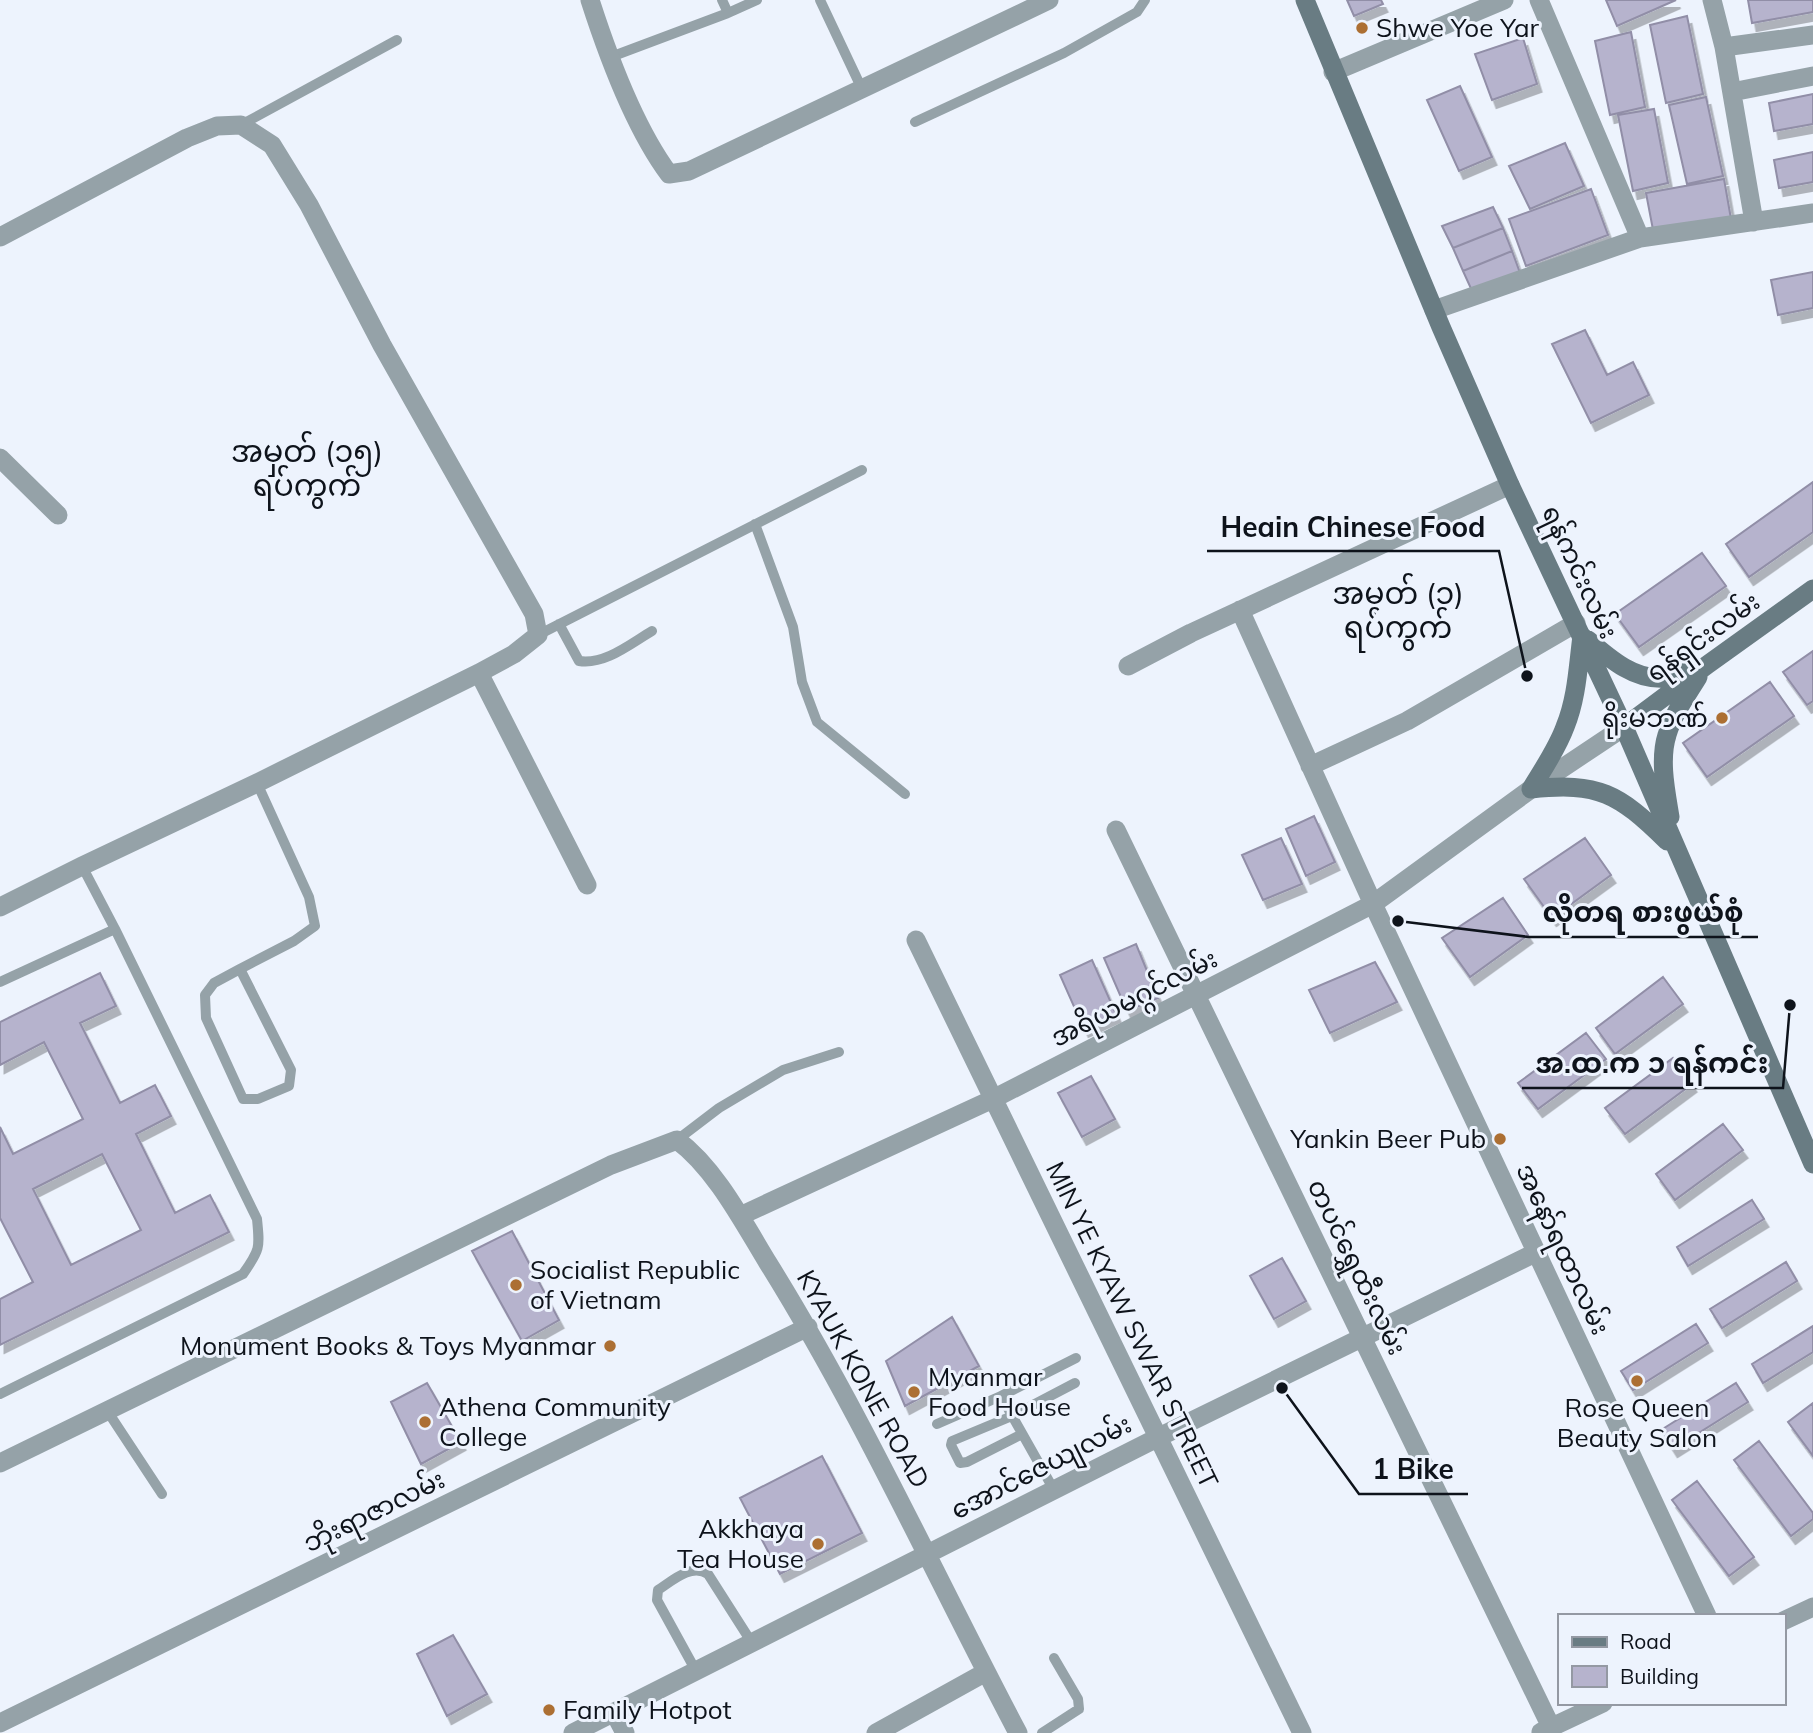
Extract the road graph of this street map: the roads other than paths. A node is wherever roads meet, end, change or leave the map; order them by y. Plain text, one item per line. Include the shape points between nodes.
1 (590, 0) edge
2 (722, 0) edge
3 (757, 0) edge
4 (820, 0) edge
5 (1049, 0) edge
6 (1145, 0) edge
7 (1305, 0) edge
8 (1504, 0) edge
9 (1539, 0) edge
10 (1712, 0) edge
11 (729, 13) junction
12 (1813, 36) edge
13 (397, 40) dead end
14 (1724, 47) junction
15 (608, 58) junction
16 (1333, 72) junction
17 (1813, 76) edge
18 (862, 89) junction
19 (1732, 92) junction
20 (915, 122) dead end
21 (241, 125) junction
22 (1813, 212) edge
23 (1754, 222) junction
24 (0, 237) edge
25 (1640, 238) junction
26 (1434, 310) junction
27 (0, 458) edge
28 (862, 470) dead end
29 (1510, 485) junction
30 (58, 515) dead end
31 (755, 524) junction
32 (1813, 589) edge
33 (1240, 610) junction
34 (559, 624) junction
35 (1579, 629) junction
36 (652, 631) dead end
37 (538, 635) junction
38 (1707, 664) junction
39 (1128, 666) dead end
40 (480, 673) junction
41 (1624, 727) junction
42 (1310, 766) junction
43 (257, 783) junction
44 (1531, 789) junction
45 (905, 794) dead end
46 (1116, 830) dead end
47 (1675, 849) junction
48 (82, 866) junction
49 (587, 885) dead end
50 (1373, 904) junction
51 (0, 907) edge
52 (115, 929) junction
53 (916, 940) dead end
54 (240, 969) junction
55 (0, 982) edge
56 (1195, 997) junction
57 (839, 1052) dead end
58 (993, 1099) junction
59 (677, 1140) junction
60 (1813, 1164) edge
61 (740, 1216) junction
62 (1535, 1253) junction
63 (808, 1327) junction
64 (1362, 1338) junction
65 (1076, 1359) dead end
66 (1075, 1383) dead end
67 (0, 1394) edge
68 (1001, 1396) junction
69 (107, 1412) junction
70 (1012, 1416) junction
71 (937, 1424) dead end
72 (1022, 1434) junction
73 (1157, 1438) junction
74 (0, 1463) edge
75 (1054, 1490) junction
76 (162, 1494) dead end
77 (927, 1553) junction
78 (1813, 1607) edge
79 (1706, 1614) edge
80 (1785, 1620) edge
81 (752, 1643) junction
82 (1054, 1658) dead end
83 (696, 1671) junction
84 (986, 1672) junction
85 (1599, 1705) edge
86 (614, 1712) junction
87 (0, 1723) edge
88 (1545, 1730) edge
89 (883, 1731) edge
90 (573, 1733) edge
91 (625, 1733) edge
92 (1018, 1733) edge
93 (1042, 1733) edge
94 (1302, 1733) edge

1 - 15 street
2 - 11 lane
3 - 11 lane
4 - 18 lane
5 - 18 street
6 - 20 lane via 1137,12 1063,53
7 - 16 main road, ရန်ကင်းလမ်း
8 - 16 street
9 - 25 street
10 - 14 street
11 - 15 lane
12 - 14 street
13 - 21 lane
14 - 19 street
15 - 18 street via 656,157 669,174 689,171
16 - 26 main road, ရန်ကင်းလမ်း
17 - 19 street
19 - 23 street
21 - 24 street via 217,126 187,138
21 - 37 street via 272,145 309,205 382,345 534,614
22 - 23 street
23 - 25 street
25 - 26 street
26 - 29 main road, ရန်ကင်းလမ်း
27 - 30 street
28 - 31 lane
29 - 33 street
29 - 35 main road, ရန်ကင်းလမ်း
31 - 34 lane
31 - 45 lane via 793,627 802,682 817,722
32 - 38 main road, ရန်ရှင်းလမ်း
33 - 39 street
33 - 42 street, အနော်ရထာလမ်း
34 - 36 lane via 579,661 588,662
34 - 37 lane
35 - 38 main road via 1620,666 1641,676 1666,678
35 - 41 main road, ရန်ကင်းလမ်း
35 - 42 street via 1407,721
35 - 44 main road via 1575,692 1566,726
37 - 40 street
38 - 41 main road, ရန်ရှင်းလမ်း
38 - 47 main road via 1666,736 1664,770
40 - 43 street
40 - 49 street
41 - 44 street, အရိယမဂ္ဂင်လမ်း
41 - 47 main road, ရန်ကင်းလမ်း
42 - 50 street, အနော်ရထာလမ်း
43 - 48 street
43 - 54 lane via 309,897 315,926
44 - 47 main road via 1578,786 1601,790 1647,821
44 - 50 street, အရိယမဂ္ဂင်လမ်း
46 - 56 street, တပင်ရွှေထီးလမ်း
47 - 60 main road, ရန်ကင်းလမ်း
48 - 51 street
48 - 52 lane
50 - 56 street, အရိယမဂ္ဂင်လမ်း
50 - 62 street, အနော်ရထာလမ်း
52 - 55 lane
52 - 67 lane via 257,1219 260,1244 243,1275
53 - 58 street, MIN YE KYAW SWAR STREET
54 - 54 lane via 214,983 205,995 206,1018 243,1099 258,1099 289,1086 290,1070
56 - 58 street, အရိယမဂ္ဂင်လမ်း
56 - 64 street, တပင်ရွှေထီးလမ်း
57 - 59 lane via 783,1070 719,1108
58 - 61 street, အရိယမဂ္ဂင်လမ်း
58 - 73 street, MIN YE KYAW SWAR STREET
59 - 61 street, KYAUK KONE ROAD via 695,1153
59 - 69 street via 611,1165
61 - 63 street, KYAUK KONE ROAD
62 - 64 street, အောင်ဇေယျလမ်း
62 - 79 street, အနော်ရထာလမ်း
63 - 77 street, KYAUK KONE ROAD
63 - 87 street, ဘိုးရာဇာလမ်း
64 - 73 street, အောင်ဇေယျလမ်း
64 - 88 street, တပင်ရွှေထီးလမ်း
65 - 68 lane
66 - 70 lane
68 - 70 lane
68 - 71 lane
69 - 74 street
69 - 76 lane
70 - 72 lane
70 - 72 lane via 952,1441 957,1458 960,1463 967,1462
72 - 75 lane
73 - 75 street, အောင်ဇေယျလမ်း
73 - 94 street, MIN YE KYAW SWAR STREET
75 - 77 street, အောင်ဇေယျလမ်း
77 - 81 street, အောင်ဇေယျလမ်း
77 - 84 street, KYAUK KONE ROAD
78 - 80 street
81 - 83 street, အောင်ဇေယျလမ်း
81 - 83 lane via 708,1574 686,1572 658,1590 657,1600
82 - 93 lane via 1078,1699 1079,1709
83 - 86 street, အောင်ဇေယျလမ်း
84 - 89 street
84 - 92 street, KYAUK KONE ROAD
85 - 88 street
86 - 90 street, အောင်ဇေယျလမ်း
86 - 91 street

